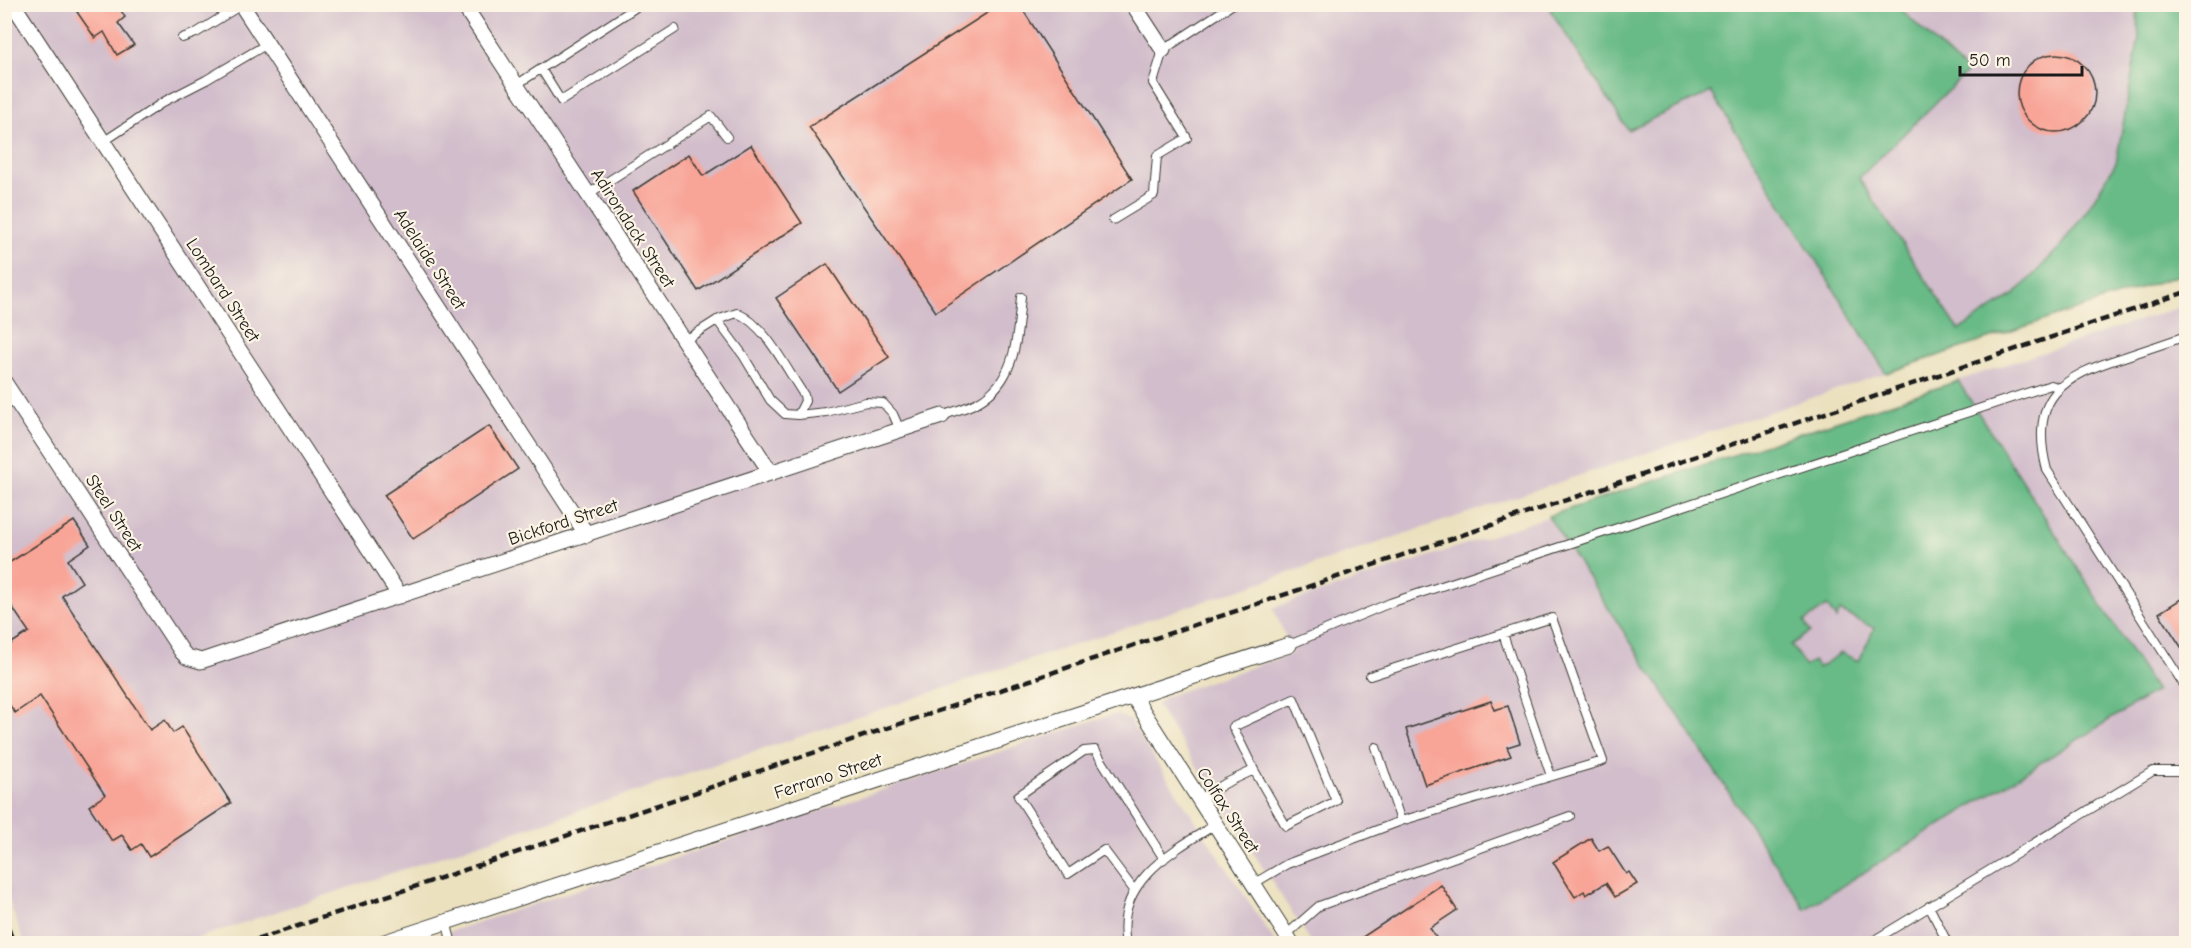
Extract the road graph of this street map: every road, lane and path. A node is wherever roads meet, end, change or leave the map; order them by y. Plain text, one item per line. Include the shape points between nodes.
1 (14, 4) edge
2 (463, 4) edge
3 (641, 4) edge
4 (1133, 4) edge
5 (1233, 4) edge
6 (241, 5) edge
7 (675, 29) dead end
8 (182, 38) dead end
9 (267, 44) junction
10 (1163, 50) junction
11 (541, 69) junction
12 (516, 85) junction
13 (727, 137) dead end
14 (103, 142) junction
15 (588, 194) junction
16 (1113, 220) dead end
17 (1021, 297) dead end
18 (717, 320) junction
19 (2187, 336) edge
20 (684, 341) junction
21 (4, 382) edge
22 (2060, 388) junction
23 (798, 416) junction
24 (942, 416) joint
25 (900, 430) junction
26 (771, 473) junction
27 (587, 535) junction
28 (400, 596) junction
29 (1503, 634) junction
30 (1289, 645) joint
31 (195, 661) joint
32 (1370, 676) dead end
33 (2187, 688) edge
34 (1133, 696) junction
35 (1376, 747) dead end
36 (1254, 770) junction
37 (2187, 773) edge
38 (1551, 776) junction
39 (1198, 800) junction
40 (1570, 816) dead end
41 (1401, 821) junction
42 (1215, 825) junction
43 (1164, 859) junction
44 (1253, 884) junction
45 (1134, 890) junction
46 (1929, 906) junction
47 (446, 921) junction
48 (1289, 939) edge
49 (379, 944) edge
50 (452, 944) edge
51 (1126, 944) edge
52 (1868, 944) edge
53 (1948, 944) edge

1 - 14 street, Lombard Street
2 - 12 street, Adirondack Street
3 - 11 lane
4 - 10 street
5 - 10 lane
6 - 8 lane
6 - 9 street, Adelaide Street
7 - 11 lane via 561,100
9 - 14 lane via 165,101
9 - 27 street, Adelaide Street
10 - 16 lane via 1153,83 1187,138 1158,156 1154,195
11 - 12 lane
12 - 15 street, Adirondack Street
13 - 15 lane via 711,116
14 - 28 street, Lombard Street
15 - 20 street, Adirondack Street
17 - 24 lane via 1016,351 1001,382 979,401
18 - 20 lane
18 - 23 lane via 770,400 785,414
18 - 23 lane via 737,313 759,327 804,395
19 - 22 lane via 2095,365
20 - 26 street, Adirondack Street
21 - 31 street, Steel Street via 182,652
22 - 30 lane via 2051,385 1390,603
22 - 33 lane via 2050,400 2043,425 2047,470
23 - 25 lane via 866,402 883,403
24 - 25 street, Bickford Street
25 - 26 street, Bickford Street
26 - 27 street, Bickford Street
27 - 28 street, Bickford Street
28 - 31 street, Bickford Street via 209,660
29 - 32 lane
29 - 38 lane
29 - 38 lane via 1552,618 1603,761
30 - 34 street, Ferrano Street
34 - 39 street, Colfax Street
34 - 47 street, Ferrano Street
35 - 41 lane
36 - 36 lane via 1286,826 1336,801 1294,699 1233,727
36 - 39 lane
37 - 46 lane via 2153,771
38 - 41 lane
39 - 42 street, Colfax Street
40 - 48 lane via 1320,906
41 - 44 lane via 1287,864
42 - 43 lane
42 - 44 street, Colfax Street
43 - 45 lane
43 - 45 lane via 1095,750 1084,751 1018,796 1068,874 1104,850
44 - 48 street, Colfax Street
45 - 51 lane via 1126,905
46 - 52 lane
46 - 53 lane
47 - 49 street, Ferrano Street
47 - 50 lane

